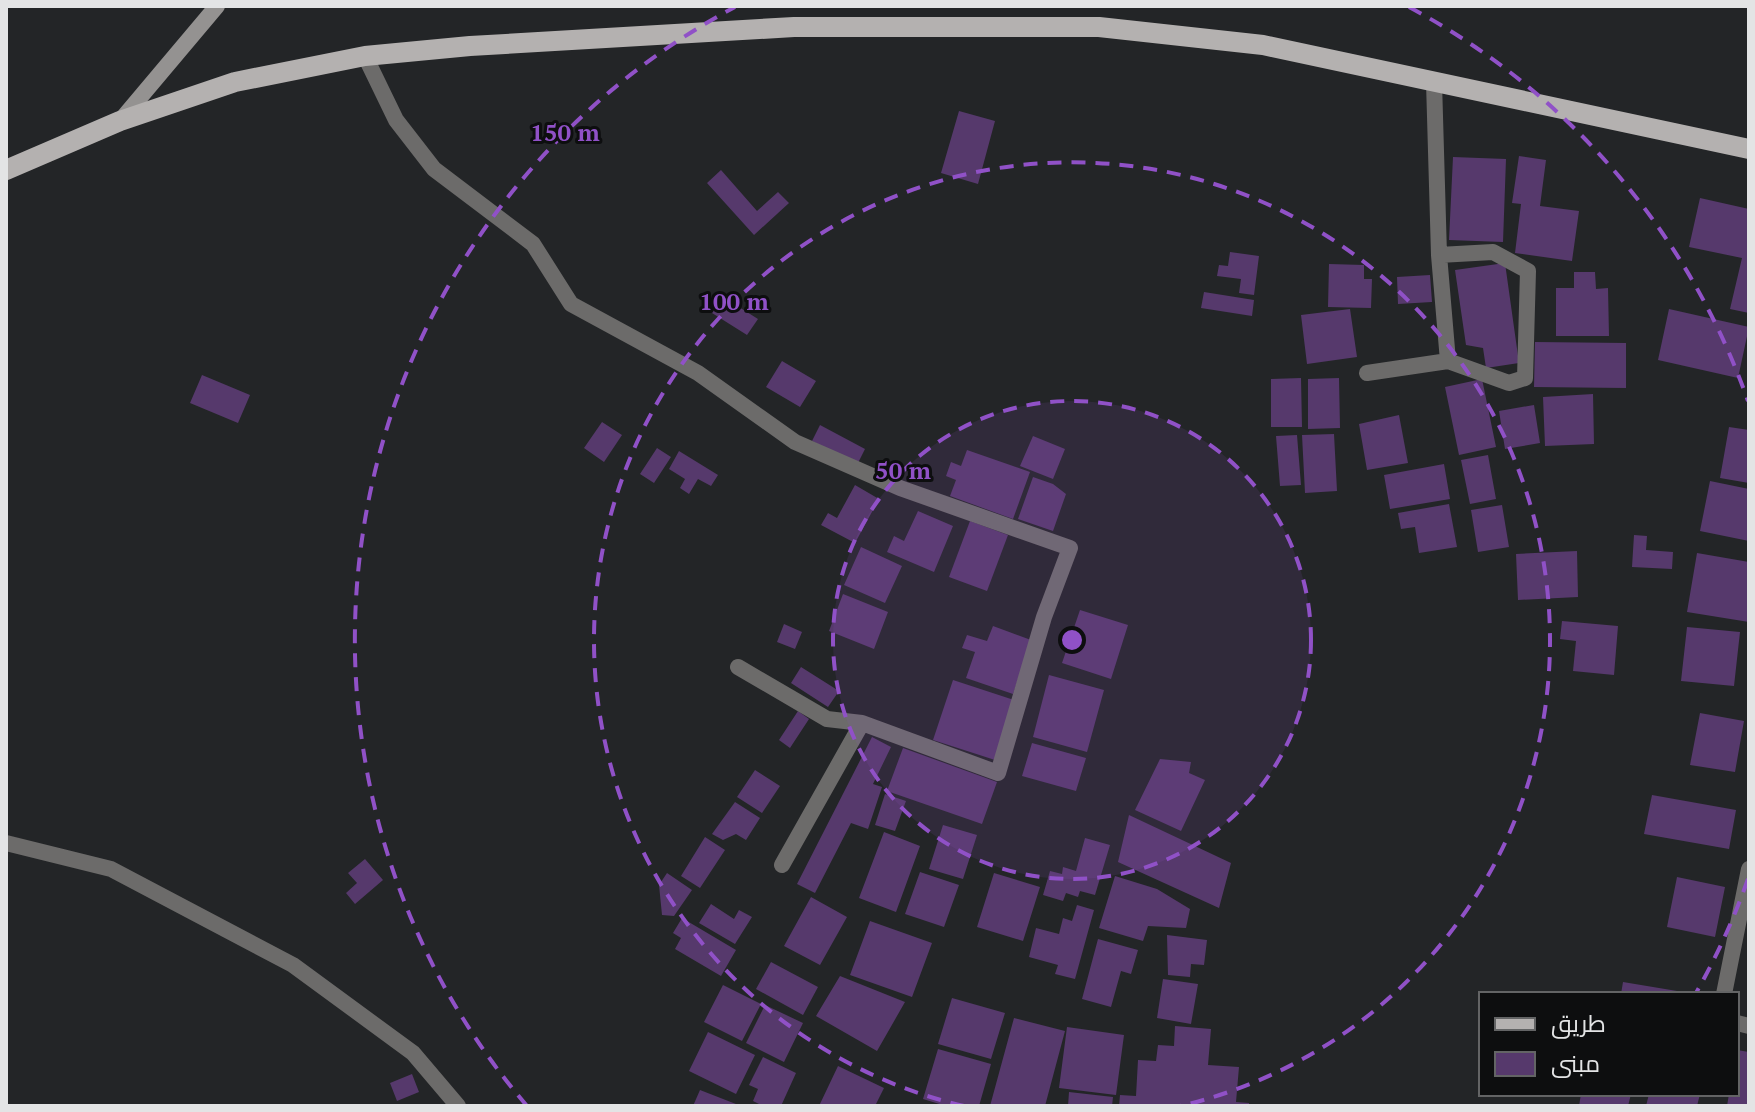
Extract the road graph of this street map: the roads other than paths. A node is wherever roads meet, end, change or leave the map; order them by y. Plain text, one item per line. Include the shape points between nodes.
1 (217, 6) edge
2 (365, 56) junction
3 (1434, 82) junction
4 (120, 121) junction
5 (1749, 149) edge
6 (6, 170) edge
7 (1439, 255) junction
8 (1448, 361) junction
9 (1367, 373) dead end
10 (738, 667) dead end
11 (862, 723) junction
12 (6, 843) edge
13 (782, 865) dead end
14 (1749, 869) edge
15 (1724, 992) edge
16 (458, 1106) edge

1 - 4 main road
2 - 3 main road via 794,27 1099,27 1263,45
2 - 4 main road via 235,82
2 - 11 street via 396,120 434,169 533,244 571,304 698,373 795,442 900,488 1070,548 998,773
3 - 5 main road
3 - 7 street
4 - 6 main road
7 - 8 street
7 - 8 street via 1493,252 1528,271 1525,378 1509,383
8 - 9 street
10 - 11 street via 827,719
11 - 13 street
12 - 16 street via 111,869 293,965 413,1053
14 - 15 street

